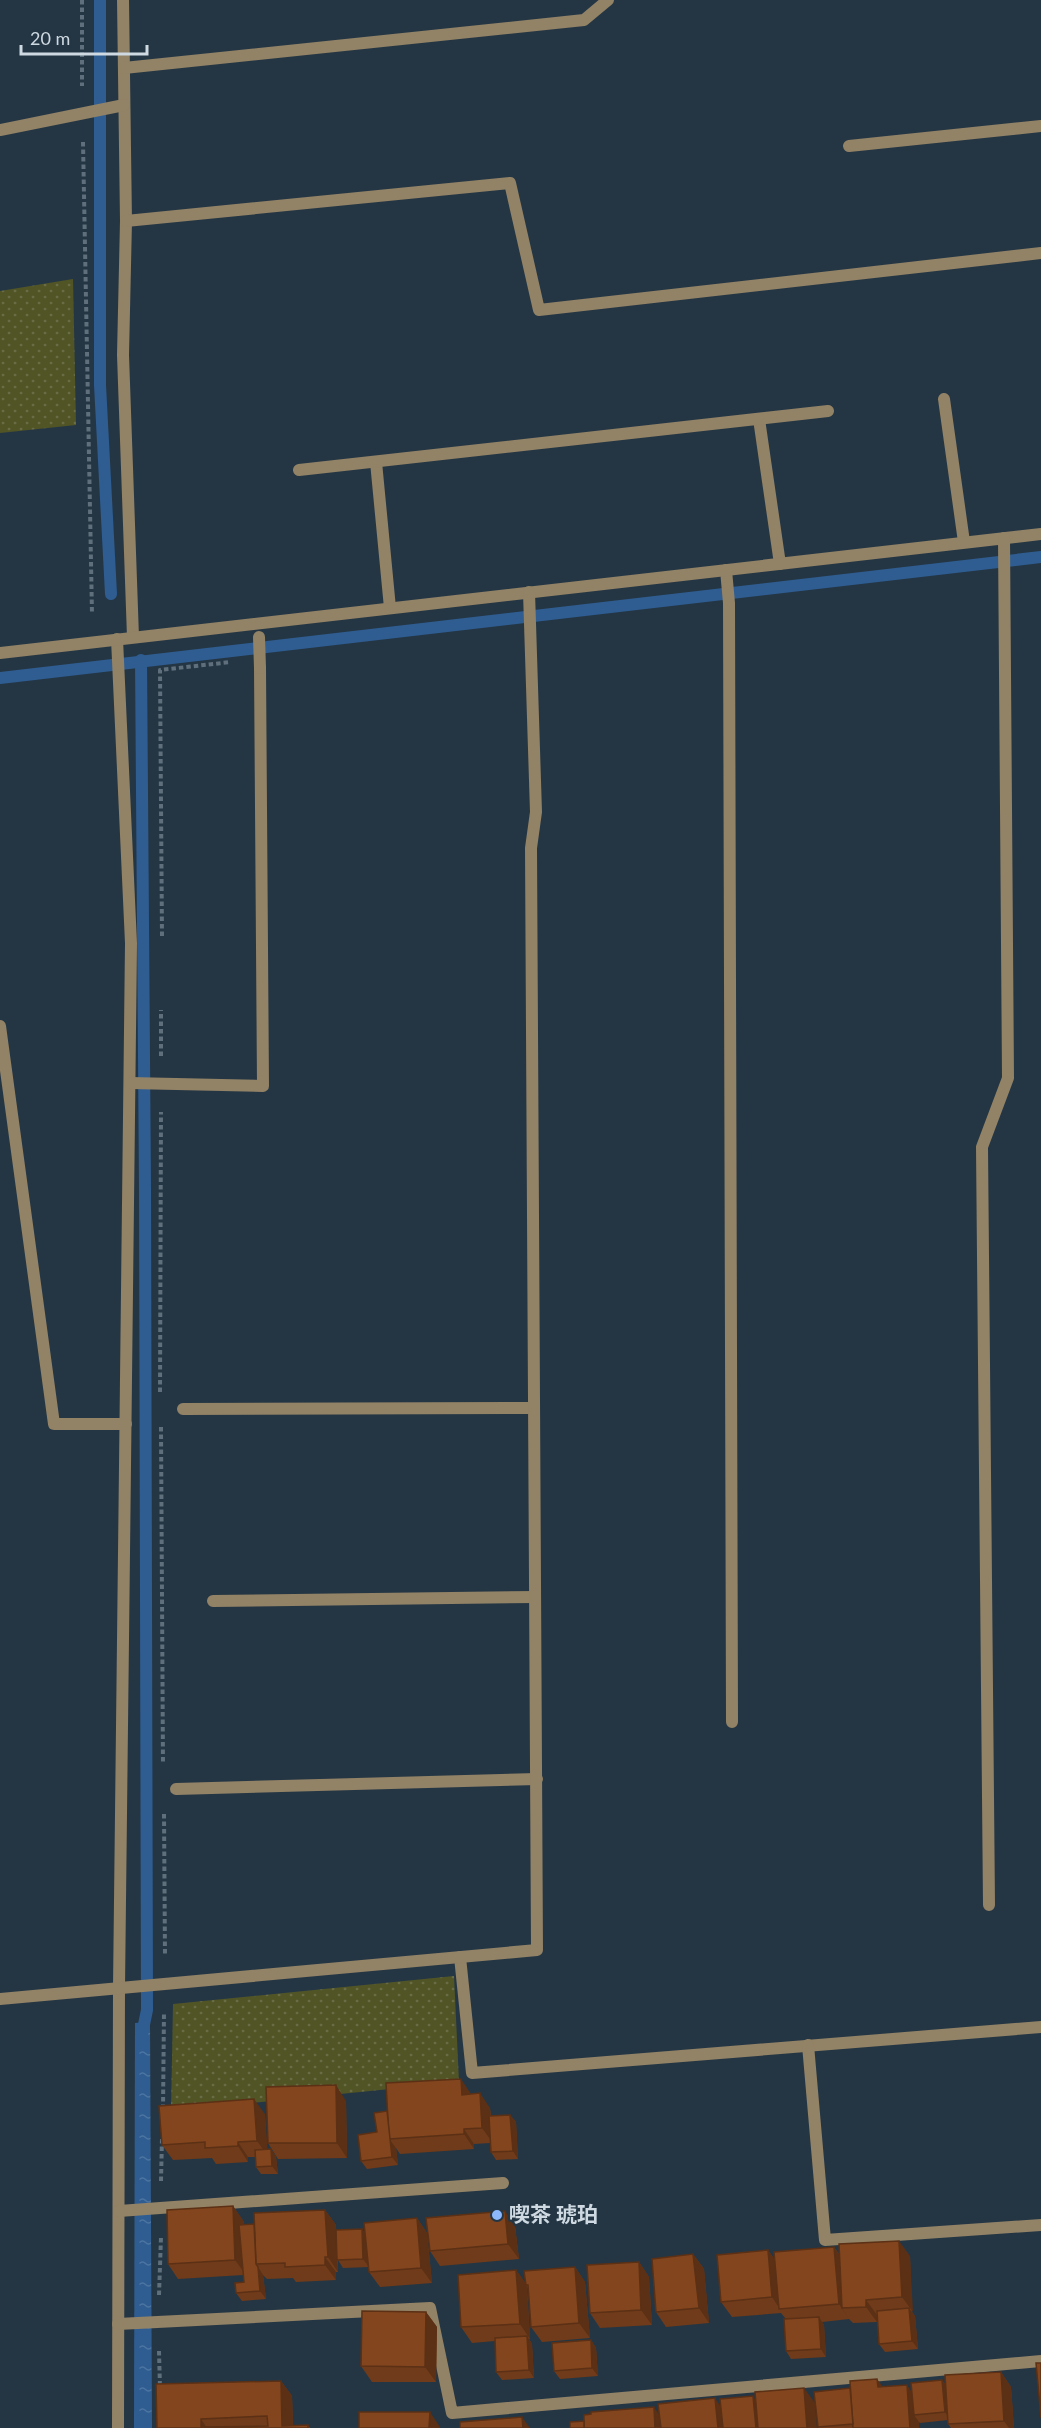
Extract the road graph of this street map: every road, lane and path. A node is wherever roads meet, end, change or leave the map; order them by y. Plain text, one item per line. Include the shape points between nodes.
1 (82, 0) edge
2 (123, 0) edge
3 (608, 0) edge
4 (124, 68) junction
5 (124, 105) junction
6 (86, 113) junction
7 (1041, 126) edge
8 (0, 130) edge
9 (849, 146) dead end
10 (126, 221) junction
11 (1041, 252) edge
12 (944, 399) dead end
13 (828, 411) dead end
14 (759, 419) junction
15 (376, 462) junction
16 (298, 470) dead end
17 (1041, 534) edge
18 (964, 543) junction
19 (1004, 544) junction
20 (780, 564) junction
21 (726, 570) junction
22 (529, 592) junction
23 (390, 608) junction
24 (259, 622) junction
25 (133, 637) junction
26 (93, 641) junction
27 (117, 646) junction
28 (0, 653) edge
29 (238, 662) dead end
30 (162, 941) dead end
31 (162, 1001) dead end
32 (0, 1026) edge
33 (133, 1084) junction
34 (157, 1084) junction
35 (160, 1399) dead end
36 (183, 1408) dead end
37 (534, 1408) junction
38 (160, 1423) dead end
39 (126, 1424) junction
40 (535, 1597) junction
41 (213, 1601) dead end
42 (732, 1722) dead end
43 (163, 1769) dead end
44 (537, 1779) junction
45 (176, 1789) dead end
46 (164, 1805) dead end
47 (989, 1905) dead end
48 (460, 1957) junction
49 (162, 1984) junction
50 (119, 1988) junction
51 (0, 1999) edge
52 (1041, 2026) edge
53 (808, 2045) junction
54 (163, 2114) edge
55 (162, 2137) edge
56 (503, 2183) dead end
57 (158, 2208) junction
58 (123, 2211) junction
59 (1041, 2225) edge
60 (157, 2321) junction
61 (123, 2323) junction
62 (1041, 2361) edge
63 (160, 2392) edge
64 (118, 2428) edge

1 - 6 path
2 - 4 street
3 - 4 street via 584,20
4 - 5 street
5 - 6 street
5 - 10 street
6 - 8 street
6 - 26 path
7 - 9 street
10 - 11 street via 510,183 539,310
10 - 25 street via 123,355
12 - 18 street
13 - 14 street
14 - 15 street
14 - 20 street
15 - 16 street
15 - 23 street
17 - 19 street
18 - 19 street
18 - 20 street
19 - 47 street via 1008,1078 982,1147
20 - 21 street
21 - 22 street
21 - 42 street
22 - 23 street
22 - 37 street via 536,812 531,848
23 - 24 street
24 - 25 street
24 - 34 street, bridge via 263,1086
25 - 27 street
26 - 27 street
26 - 28 street
27 - 33 street
29 - 30 path via 160,670
31 - 34 path
32 - 39 street via 54,1424
33 - 34 street
33 - 39 street
34 - 35 path
36 - 37 street
37 - 40 street
38 - 43 path
39 - 50 street
40 - 41 street
40 - 44 street
44 - 45 street
44 - 48 street via 537,1950
46 - 49 path
48 - 49 street
48 - 53 street via 472,2073
49 - 50 street
49 - 54 path
50 - 51 street
50 - 58 street
52 - 53 street
53 - 59 street via 825,2241
55 - 57 path
56 - 57 street
57 - 58 street
57 - 60 path
58 - 61 street
60 - 61 street
60 - 62 street via 430,2308 452,2413
60 - 63 path
61 - 64 street

